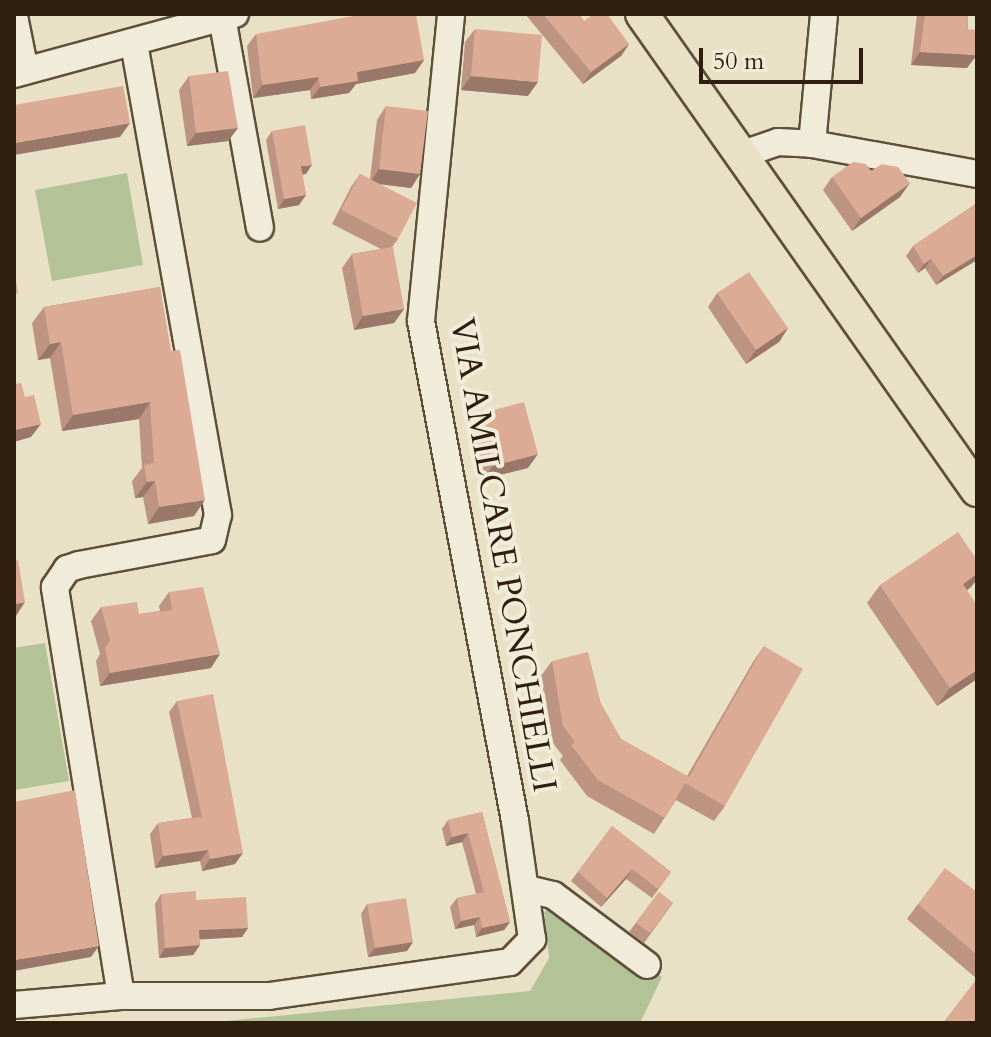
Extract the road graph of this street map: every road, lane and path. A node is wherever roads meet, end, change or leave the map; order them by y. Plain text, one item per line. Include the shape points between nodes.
1 (451, 14) edge
2 (642, 14) edge
3 (824, 14) edge
4 (14, 16) edge
5 (229, 16) edge
6 (134, 42) junction
7 (20, 72) edge
8 (812, 144) junction
9 (743, 154) junction
10 (977, 174) edge
11 (260, 228) dead end
12 (977, 490) edge
13 (527, 889) junction
14 (647, 965) dead end
15 (121, 996) junction
16 (14, 1005) edge

1 - 13 street, VIA AMILCARE PONCHIELLI via 421,321
2 - 9 main road
3 - 8 street
4 - 7 street
5 - 6 street
5 - 11 street
6 - 7 street
6 - 15 street via 218,515 212,540 79,565 67,569 55,587
8 - 9 street via 778,142
8 - 10 street
9 - 12 main road
13 - 14 street via 553,895
13 - 15 street, VIA AMILCARE PONCHIELLI via 532,939 520,956 269,996
15 - 16 street

